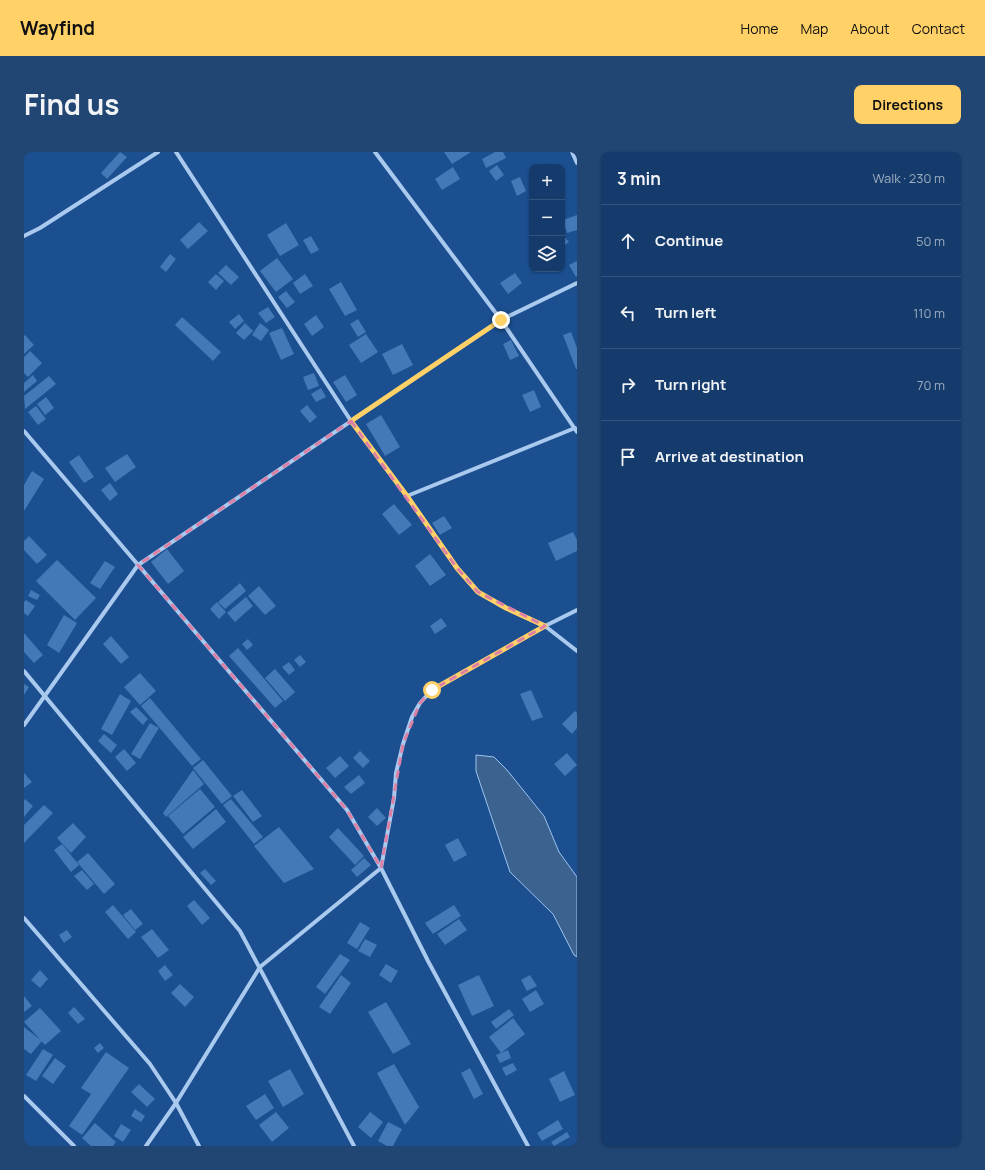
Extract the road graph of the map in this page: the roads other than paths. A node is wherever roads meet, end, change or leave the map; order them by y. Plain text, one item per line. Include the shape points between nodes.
1 (158, 152) edge
2 (176, 152) edge
3 (375, 152) edge
4 (572, 152) edge
5 (577, 163) edge
6 (24, 236) edge
7 (577, 283) edge
8 (501, 320) junction
9 (351, 421) junction
10 (576, 429) edge
11 (24, 431) edge
12 (407, 496) junction
13 (138, 565) junction
14 (577, 610) edge
15 (545, 626) junction
16 (577, 651) edge
17 (24, 671) edge
18 (45, 696) junction
19 (24, 725) edge
20 (381, 868) junction
21 (24, 918) edge
22 (260, 967) junction
23 (24, 1096) edge
24 (176, 1103) junction
25 (74, 1146) edge
26 (146, 1146) edge
27 (199, 1146) edge
28 (354, 1146) edge
29 (528, 1146) edge

1 - 6 street
2 - 9 street
3 - 8 street
4 - 5 street
7 - 8 street
8 - 9 street
8 - 10 street
9 - 12 street
9 - 13 street
10 - 12 street
11 - 13 street
12 - 15 street via 457,568 478,592
13 - 18 street
13 - 20 street via 347,810
14 - 15 street
15 - 16 street
15 - 20 street via 432,690 420,703 412,717 396,773
17 - 18 street
18 - 19 street
18 - 22 street via 240,931
20 - 22 street
20 - 29 street
21 - 24 street via 150,1064
22 - 24 street
22 - 28 street
23 - 25 street
24 - 26 street
24 - 27 street

